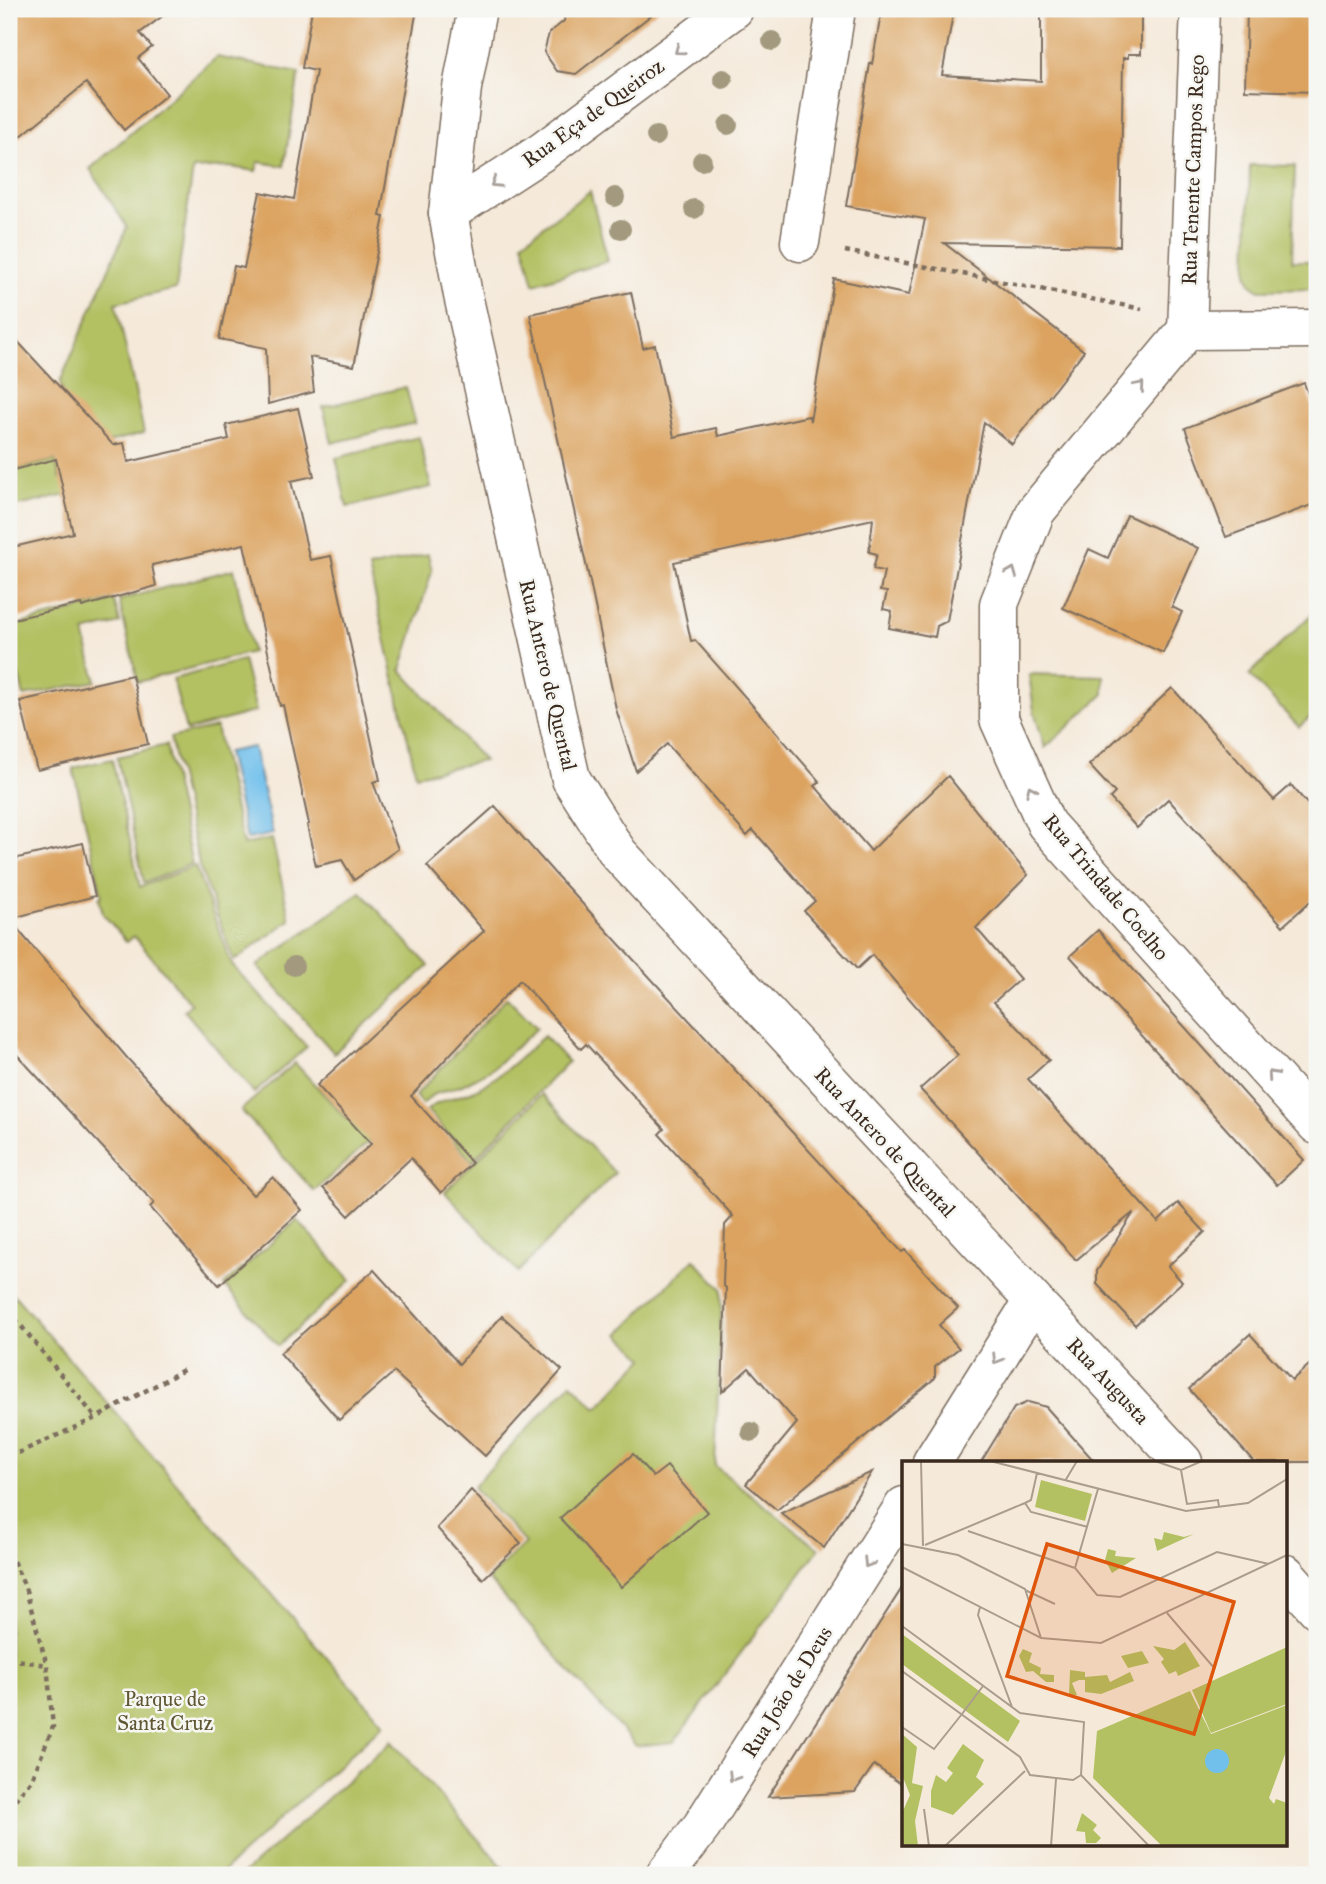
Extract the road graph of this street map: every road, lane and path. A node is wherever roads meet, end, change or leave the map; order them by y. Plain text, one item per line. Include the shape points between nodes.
1 (477, 9) edge
2 (734, 9) edge
3 (836, 9) edge
4 (1200, 9) edge
5 (448, 213) junction
6 (800, 242) dead end
7 (843, 251) dead end
8 (1140, 309) dead end
9 (1317, 329) edge
10 (1187, 330) junction
11 (1317, 1125) edge
12 (1033, 1301) junction
13 (9, 1311) edge
14 (187, 1368) dead end
15 (96, 1418) junction
16 (9, 1457) edge
17 (933, 1461) edge
18 (1182, 1461) edge
19 (902, 1509) edge
20 (9, 1552) edge
21 (1288, 1576) edge
22 (1317, 1609) edge
23 (9, 1658) edge
24 (47, 1665) junction
25 (9, 1807) edge
26 (666, 1875) edge

1 - 5 street, Rua Antero de Quental via 462,88
2 -> 5 street, Rua Eça de Queiroz via 542,152
3 - 6 street
4 - 10 street, Rua Tenente Campos Rego
5 - 12 street, Rua Antero de Quental via 571,779 618,853
7 - 8 path
9 - 10 street
11 -> 10 street, Rua Trindade Coelho via 1046,824 999,719 999,604 1036,511
12 -> 17 street
12 - 18 street, Rua Augusta
13 - 15 path
14 - 15 path
15 - 16 path
19 -> 26 street, Rua João de Deus via 702,1826
20 - 24 path via 25,1587
21 - 22 street
23 - 24 path
24 - 25 path via 53,1727 32,1779

